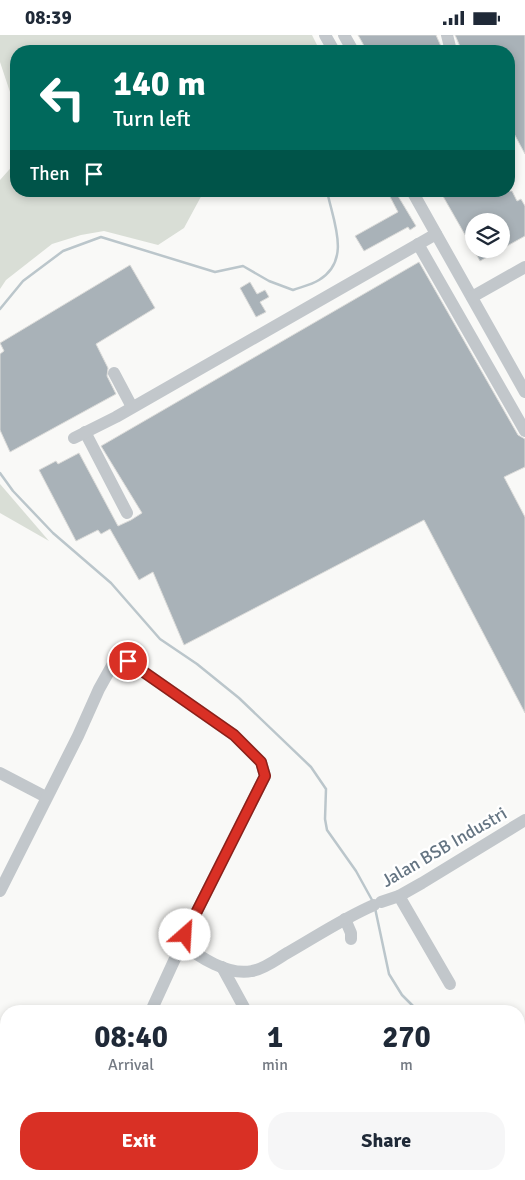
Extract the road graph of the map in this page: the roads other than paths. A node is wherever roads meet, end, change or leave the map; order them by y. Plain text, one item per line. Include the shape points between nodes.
1 (415, 197) edge
2 (436, 234) junction
3 (418, 245) junction
4 (525, 267) edge
5 (472, 297) junction
6 (114, 373) dead end
7 (525, 392) edge
8 (132, 407) junction
9 (525, 431) edge
10 (127, 513) dead end
11 (0, 773) edge
12 (46, 797) junction
13 (525, 820) edge
14 (0, 891) edge
15 (399, 896) junction
16 (345, 919) junction
17 (184, 939) junction
18 (350, 939) dead end
19 (222, 967) junction
20 (450, 984) dead end
21 (154, 1005) edge
22 (243, 1005) edge

1 - 2 lane
2 - 3 lane
2 - 5 lane
3 - 8 lane
3 - 9 lane
4 - 5 lane
5 - 7 lane
6 - 8 lane
8 - 10 lane via 79,435
11 - 12 lane
12 - 14 lane
12 - 17 lane via 107,672 120,661 128,661 234,735 261,762 265,776
13 - 15 lane, Jalan BSB Industri
15 - 16 lane, Jalan BSB Industri
15 - 20 lane
16 - 18 lane
16 - 19 lane, Jalan BSB Industri via 252,971
17 - 19 lane, Jalan BSB Industri via 194,954
17 - 21 lane
19 - 22 lane

